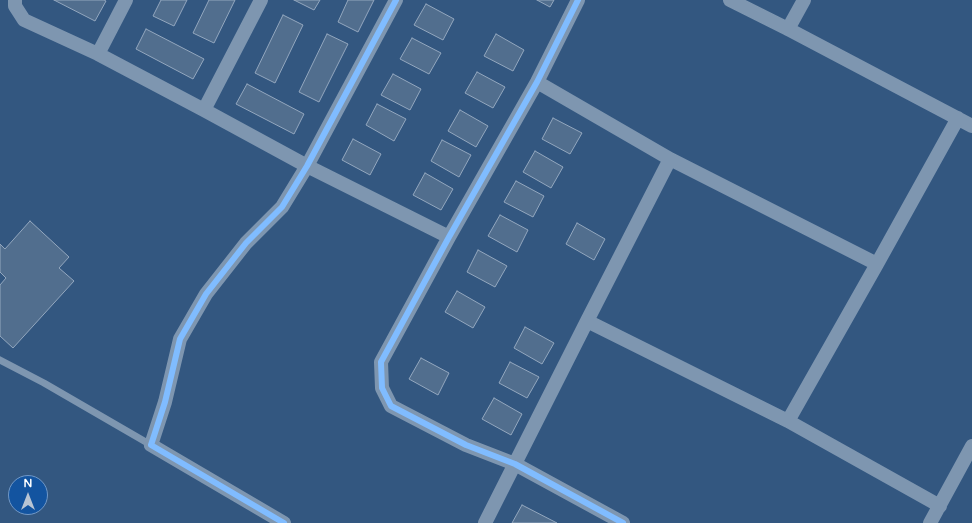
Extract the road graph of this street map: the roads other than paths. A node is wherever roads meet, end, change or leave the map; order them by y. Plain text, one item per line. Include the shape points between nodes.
1 (15, 0) edge
2 (126, 0) edge
3 (261, 0) edge
4 (396, 0) edge
5 (578, 0) edge
6 (730, 0) edge
7 (804, 0) edge
8 (788, 29) junction
9 (98, 54) junction
10 (537, 82) junction
11 (204, 110) junction
12 (958, 118) junction
13 (972, 126) edge
14 (670, 159) junction
15 (307, 166) junction
16 (449, 237) junction
17 (877, 264) junction
18 (587, 321) junction
19 (0, 360) edge
20 (788, 420) junction
21 (151, 445) junction
22 (972, 446) edge
23 (515, 464) junction
24 (940, 506) junction
25 (284, 523) edge
26 (485, 523) edge
27 (623, 523) edge
28 (930, 523) edge

1 - 9 street via 15,6 24,20
2 - 9 street
3 - 11 street
4 - 15 street
5 - 10 street
6 - 8 street
7 - 8 street
8 - 12 street
9 - 11 street
10 - 14 street
10 - 16 street
11 - 15 street
12 - 13 street
12 - 17 street
14 - 17 street
14 - 18 street
15 - 16 street
15 - 21 street via 282,207 246,243 206,294 180,339 165,402
16 - 23 street via 381,362 382,388 391,406 466,445
17 - 20 street
18 - 20 street
18 - 23 street
19 - 21 lane
20 - 24 street
21 - 25 street
22 - 24 street
23 - 26 street
23 - 27 street
24 - 28 street

